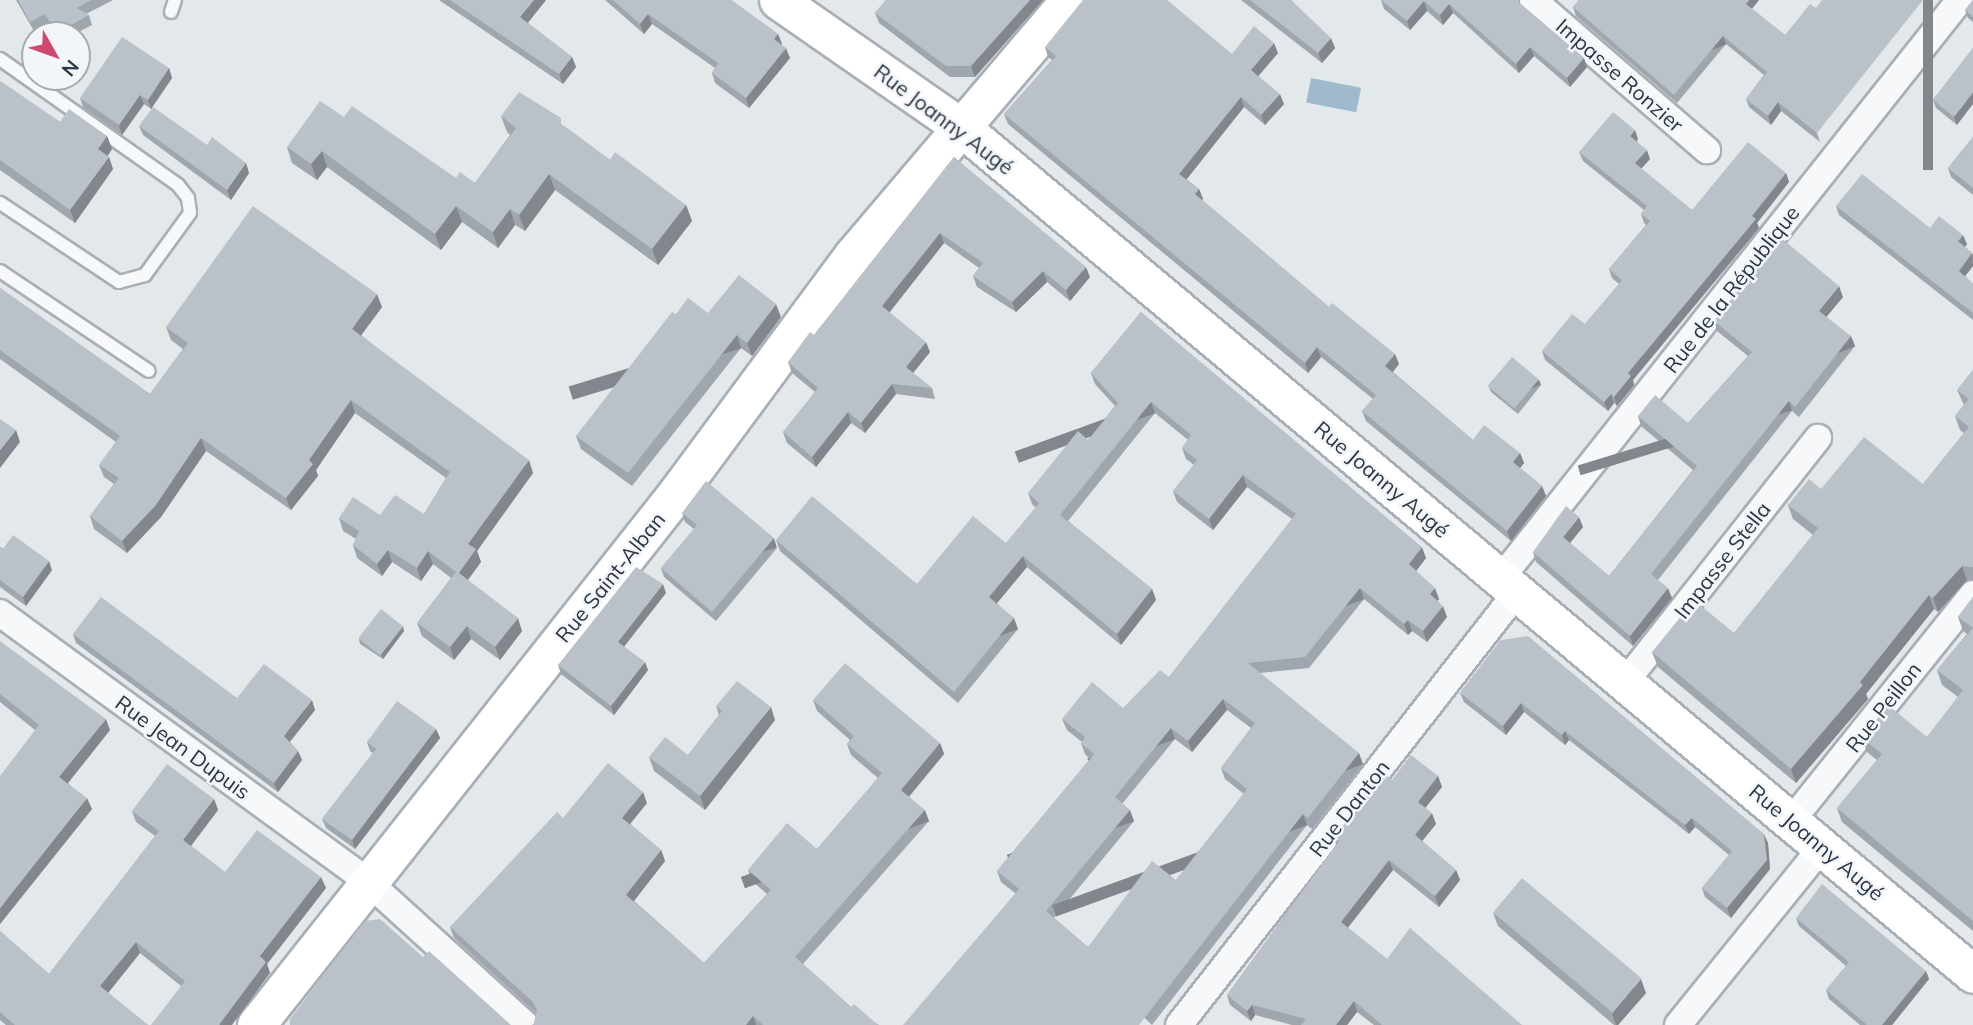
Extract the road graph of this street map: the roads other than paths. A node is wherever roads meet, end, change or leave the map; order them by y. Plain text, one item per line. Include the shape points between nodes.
1 (778, 0) edge
2 (1069, 0) edge
3 (1533, 0) edge
4 (1960, 0) edge
5 (0, 59) edge
6 (962, 128) junction
7 (1707, 150) dead end
8 (0, 203) edge
9 (0, 271) edge
10 (149, 371) dead end
11 (1818, 438) dead end
12 (1510, 585) junction
13 (1973, 594) edge
14 (0, 613) edge
15 (1626, 681) junction
16 (1792, 820) junction
17 (1823, 846) junction
18 (367, 881) junction
19 (1973, 974) edge
20 (256, 1025) edge
21 (526, 1025) edge
22 (1180, 1025) edge
23 (1678, 1025) edge

1 - 6 street, Rue Joanny Augé
2 - 6 street, Rue Saint-Alban
3 - 7 street, Impasse Ronzier
4 - 12 street, Rue de la République
5 - 8 lane via 178,185 188,198 190,213 145,275 119,282
6 - 12 street, Rue Joanny Augé
6 - 18 street, Rue Saint-Alban via 853,255 676,494
9 - 10 lane
11 - 15 street, Impasse Stella
12 - 15 street, Rue Joanny Augé
12 - 22 street, Rue Danton
13 - 16 street, Rue Peillon
14 - 18 street, Rue Jean Dupuis
15 - 16 street, Rue Joanny Augé
16 - 17 street, Rue Joanny Augé
17 - 19 street, Rue Joanny Augé
17 - 23 street
18 - 20 street, Rue Saint-Alban
18 - 21 street, Rue Jean Dupuis

